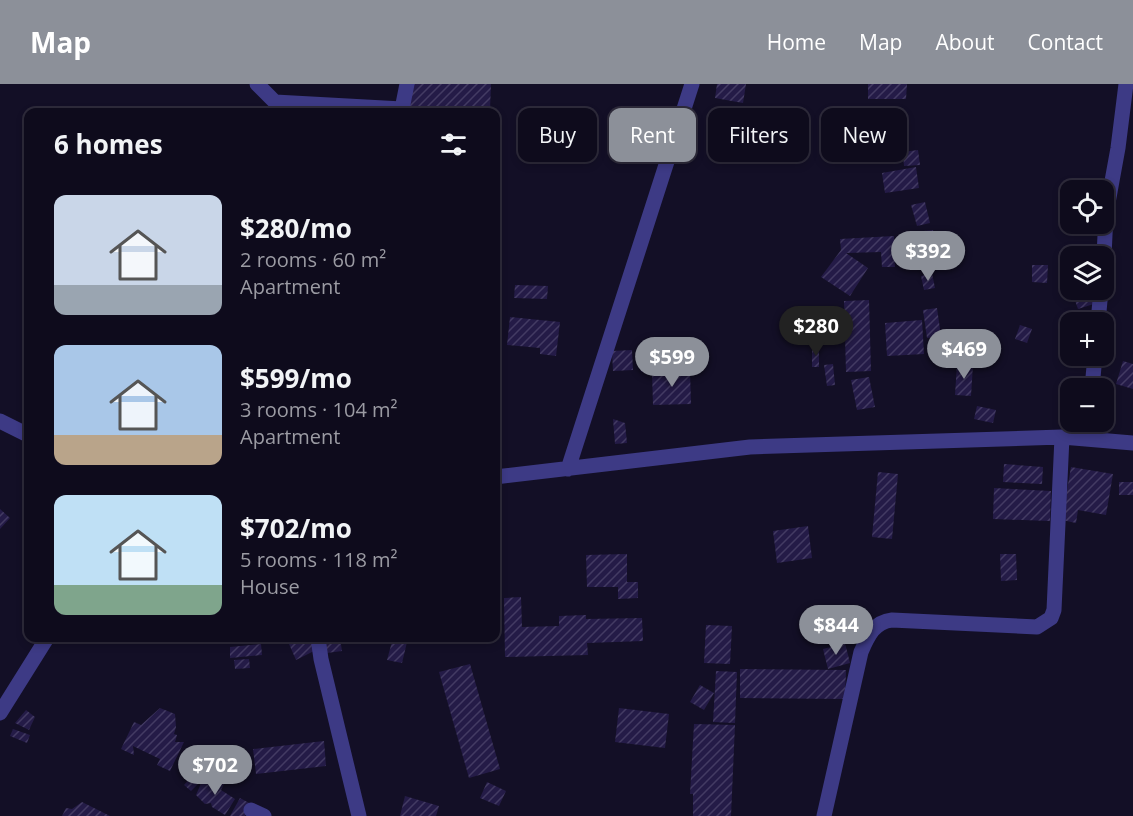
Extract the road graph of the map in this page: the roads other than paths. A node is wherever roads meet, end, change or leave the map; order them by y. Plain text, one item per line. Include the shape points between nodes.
1 (257, 84) edge
2 (407, 84) edge
3 (692, 84) edge
4 (1126, 84) edge
5 (384, 108) edge
6 (402, 108) edge
7 (1104, 246) edge
8 (0, 421) edge
9 (1088, 432) edge
10 (24, 433) edge
11 (1062, 437) junction
12 (1088, 439) junction
13 (1133, 443) edge
14 (568, 469) junction
15 (500, 476) edge
16 (44, 642) edge
17 (319, 642) edge
18 (0, 713) edge
19 (359, 816) edge
20 (824, 816) edge

1 - 5 street via 275,102
2 - 6 street
3 - 14 street
4 - 7 street
8 - 10 street
9 - 12 street
11 - 12 street
11 - 14 street via 750,447
11 - 20 street via 1051,618 1037,627 892,620 878,625 861,652
12 - 13 street
14 - 15 street
16 - 18 street
17 - 19 street

